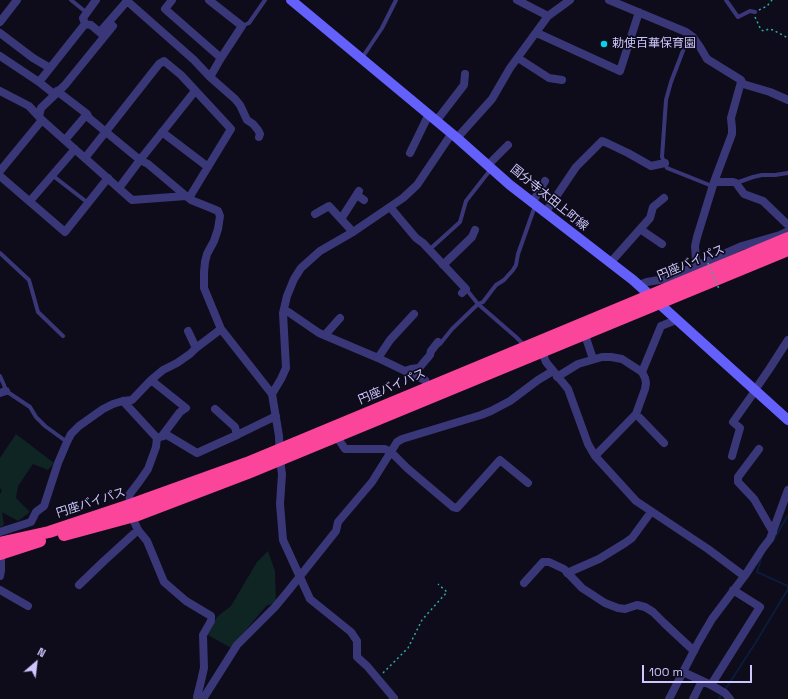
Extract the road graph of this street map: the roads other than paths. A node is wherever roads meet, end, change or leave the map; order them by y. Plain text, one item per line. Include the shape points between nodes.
1 (17, 0) edge
2 (71, 0) edge
3 (96, 0) edge
4 (127, 0) edge
5 (172, 0) edge
6 (209, 0) edge
7 (265, 0) edge
8 (291, 0) edge
9 (396, 0) edge
10 (517, 0) edge
11 (570, 0) edge
12 (609, 0) edge
13 (726, 0) edge
14 (638, 12) junction
15 (755, 12) road end
16 (86, 13) junction
17 (548, 16) junction
18 (0, 22) edge
19 (85, 24) junction
20 (113, 26) dead end
21 (242, 26) junction
22 (0, 33) edge
23 (537, 33) junction
24 (103, 34) junction
25 (690, 34) junction
26 (0, 56) edge
27 (221, 58) junction
28 (362, 58) junction
29 (518, 58) junction
30 (50, 68) junction
31 (465, 74) dead end
32 (210, 77) junction
33 (562, 80) dead end
34 (39, 82) junction
35 (741, 82) junction
36 (196, 91) junction
37 (3, 93) edge
38 (56, 93) junction
39 (788, 100) edge
40 (0, 101) edge
41 (87, 114) junction
42 (433, 117) junction
43 (41, 118) junction
44 (106, 132) junction
45 (162, 132) junction
46 (454, 135) junction
47 (259, 137) dead end
48 (65, 140) junction
49 (508, 145) dead end
50 (75, 148) junction
51 (410, 153) dead end
52 (85, 158) junction
53 (140, 160) junction
54 (665, 163) junction
55 (490, 167) junction
56 (208, 168) junction
57 (0, 171) edge
58 (788, 173) edge
59 (52, 175) junction
60 (0, 176) edge
61 (108, 178) junction
62 (545, 181) dead end
63 (736, 183) junction
64 (713, 184) junction
65 (119, 188) junction
66 (188, 197) junction
67 (664, 198) dead end
68 (364, 200) dead end
69 (30, 201) junction
70 (88, 204) junction
71 (534, 204) junction
72 (390, 207) junction
73 (545, 213) junction
74 (315, 214) dead end
75 (340, 218) junction
76 (788, 224) edge
77 (640, 229) junction
78 (475, 230) dead end
79 (788, 231) edge
80 (353, 232) junction
81 (788, 238) edge
82 (662, 244) dead end
83 (429, 250) junction
84 (788, 250) edge
85 (0, 253) edge
86 (610, 263) junction
87 (443, 265) junction
88 (699, 265) junction
89 (638, 286) junction
90 (464, 291) joint
91 (650, 296) junction
92 (478, 304) junction
93 (659, 304) junction
94 (284, 309) junction
95 (414, 314) dead end
96 (340, 318) dead end
97 (676, 320) junction
98 (221, 329) junction
99 (188, 331) dead end
100 (325, 335) junction
101 (585, 335) junction
102 (63, 336) dead end
103 (788, 340) edge
104 (436, 344) joint
105 (526, 347) junction
106 (196, 348) junction
107 (542, 352) junction
108 (378, 358) junction
109 (593, 359) junction
110 (405, 371) junction
111 (642, 372) junction
112 (555, 374) junction
113 (0, 376) edge
114 (151, 380) junction
115 (428, 388) junction
116 (755, 391) junction
117 (3, 392) edge
118 (272, 394) junction
119 (123, 401) junction
120 (215, 409) dead end
121 (636, 414) junction
122 (276, 416) junction
123 (788, 420) edge
124 (237, 435) junction
125 (160, 437) junction
126 (337, 437) junction
127 (67, 442) junction
128 (664, 443) dead end
129 (758, 450) dead end
130 (391, 452) junction
131 (279, 455) junction
132 (595, 456) junction
133 (732, 456) dead end
134 (528, 483) dead end
135 (788, 490) edge
136 (132, 511) junction
137 (651, 512) junction
138 (138, 530) junction
139 (0, 532) edge
140 (773, 532) junction
141 (0, 550) edge
142 (567, 573) junction
143 (0, 576) edge
144 (744, 576) junction
145 (300, 577) junction
146 (524, 583) dead end
147 (79, 585) dead end
148 (0, 590) edge
149 (733, 590) junction
150 (28, 606) dead end
151 (694, 652) junction
152 (683, 672) junction
153 (702, 681) junction
154 (711, 685) junction
155 (726, 697) edge
156 (202, 699) edge
157 (394, 699) edge
158 (669, 699) edge
159 (693, 699) edge

1 - 18 street
2 - 16 lane
3 - 16 street
4 - 24 street
4 - 32 street
5 - 27 street via 165,10
6 - 21 street
7 - 21 lane via 249,23
8 - 28 main road, 国分寺太田上町線
9 - 28 lane via 382,28
10 - 17 street
11 - 17 street
12 - 14 street
13 - 15 lane via 738,17 750,11
14 - 23 street via 620,71
14 - 25 street
16 - 19 street via 83,18
17 - 23 street
19 - 24 street via 91,25
19 - 30 street
20 - 24 street
21 - 27 street
22 - 30 street
23 - 29 street
24 - 38 street
25 - 35 street via 707,59
25 - 54 lane via 666,100 662,157
26 - 34 street
27 - 32 street
28 - 42 main road, 国分寺太田上町線
29 - 33 street via 549,78
29 - 46 street via 492,99
30 - 34 street
31 - 42 street via 464,85
32 - 47 street via 240,105 247,120 258,130
34 - 38 street
35 - 39 street
35 - 64 street via 731,118 732,134
36 - 44 street via 164,61
36 - 45 street
36 - 56 street via 231,129
37 - 40 street
37 - 43 street via 29,106
38 - 41 street
38 - 43 street via 41,108
41 - 44 street
41 - 48 street
42 - 46 main road, 国分寺太田上町線
42 - 51 street
43 - 48 street
43 - 57 street
44 - 52 street
44 - 53 street
45 - 53 street
45 - 56 street
46 - 55 main road, 国分寺太田上町線
46 - 72 street via 417,185
48 - 50 street
49 - 55 street
50 - 52 street
50 - 59 street
52 - 61 street
53 - 65 street
53 - 66 street
54 - 64 lane via 667,168
54 - 73 street via 651,166 602,141 576,167
55 - 71 main road, 国分寺太田上町線
55 - 83 lane via 466,201 460,222
56 - 66 street
58 - 63 lane via 762,175
59 - 69 street
59 - 70 lane
60 - 69 street
61 - 65 street
61 - 70 street
62 - 71 street
63 - 64 street
63 - 76 street via 744,194 763,201
64 - 88 street via 696,237 696,260
65 - 66 street via 132,200
66 - 98 street via 218,211 220,216 218,229 205,262 204,288
67 - 77 street via 653,207 650,218
68 - 75 street via 358,193
69 - 70 street via 65,232
71 - 73 main road, 国分寺太田上町線
71 - 92 lane via 516,265 483,302
72 - 80 street
72 - 83 street
73 - 86 main road, 国分寺太田上町線
74 - 75 street via 329,206
75 - 80 street
77 - 82 street
77 - 86 street
78 - 87 street via 472,237
79 - 88 street via 742,246
80 - 94 street via 320,251 301,268 294,279
81 - 91 highway, 円座バイパス
83 - 87 street
84 - 93 highway, 円座バイパス
85 - 102 lane via 29,280 38,312
86 - 89 main road, 国分寺太田上町線
87 - 90 street
88 - 89 street via 665,279
89 - 91 main road, 国分寺太田上町線
90 - 92 lane
91 - 93 main road, 国分寺太田上町線
91 - 105 highway, 円座バイパス
92 - 104 lane via 440,344
92 - 105 lane
93 - 97 main road, 国分寺太田上町線
93 - 101 highway, 円座バイパス
94 - 100 street
94 - 118 street via 286,368
95 - 108 street via 390,340
96 - 100 street
97 - 111 street via 661,326
97 - 116 main road, 国分寺太田上町線
98 - 106 street
98 - 118 street
99 - 106 street
100 - 108 street
101 - 107 highway, 円座バイパス
101 - 109 street
103 - 116 street
104 - 110 street via 419,368
105 - 115 highway, 円座バイパス
106 - 114 street
107 - 112 street
107 - 126 highway, 円座バイパス
108 - 110 street
109 - 111 street via 622,359
109 - 112 street
110 - 115 street via 424,380
111 - 121 street via 646,383
112 - 130 street via 538,380 496,409 402,439
112 - 132 street via 568,389 588,444
113 - 117 lane via 4,385
114 - 119 street via 132,400
114 - 125 street via 186,408
115 - 131 highway, 円座バイパス
116 - 123 main road, 国分寺太田上町線
116 - 133 street via 734,422 740,428
117 - 127 lane via 30,407 45,426
118 - 122 street
119 - 125 street
119 - 127 street via 103,409 78,426
120 - 124 street via 235,427
121 - 128 street
121 - 132 street
122 - 124 street
122 - 131 street
124 - 125 street via 197,453 167,435
125 - 136 street via 148,469 129,495
126 - 130 street via 346,449 385,449
126 - 131 highway, 円座バイパス
127 - 139 street via 44,506 36,512 31,522
129 - 140 street via 738,477 738,482 754,499
130 - 134 street via 452,507 457,508 500,460
130 - 145 street via 372,482 338,522 336,531
131 - 136 highway, 円座バイパス via 247,463
131 - 145 street via 282,474 280,504 283,540
132 - 137 street via 636,502
135 - 140 street
136 - 138 street
136 - 141 highway, 円座バイパス via 49,532
137 - 142 street via 632,538 599,559
137 - 144 street
138 - 147 street
138 - 156 street via 147,542 164,582 186,601 211,616 203,635 204,668 197,697
140 - 144 street
141 - 143 street
142 - 146 street via 554,564 543,562
142 - 151 street via 582,588 605,603 625,609 637,605 645,607
144 - 149 street
145 - 156 street via 275,607 237,645
145 - 157 street via 310,599 351,632 357,641 357,657
148 - 150 street
149 - 151 street via 712,619
149 - 154 street via 760,607
151 - 152 street
152 - 153 street
152 - 158 street
153 - 154 street
153 - 159 street
154 - 155 street

